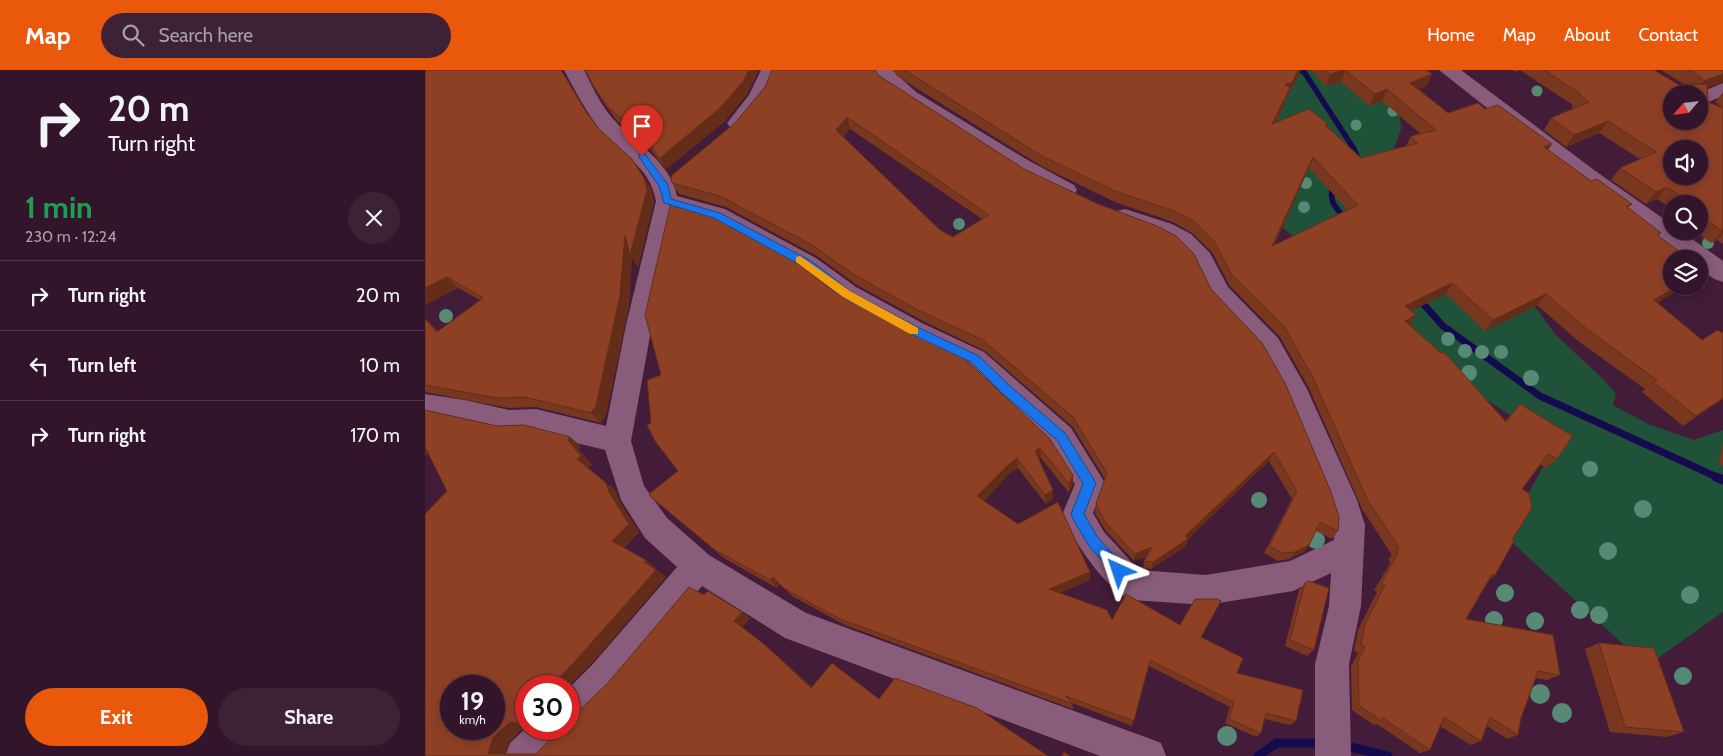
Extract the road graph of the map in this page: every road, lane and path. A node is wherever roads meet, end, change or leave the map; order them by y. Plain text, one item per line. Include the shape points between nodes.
1 (573, 70) edge
2 (771, 70) edge
3 (882, 70) edge
4 (1449, 70) edge
5 (1723, 90) edge
6 (1708, 103) edge
7 (721, 138) edge
8 (671, 185) junction
9 (1723, 273) edge
10 (425, 405) edge
11 (617, 441) junction
12 (1348, 549) junction
13 (698, 566) junction
14 (580, 701) edge
15 (540, 740) edge
16 (523, 756) edge
17 (1148, 756) edge
18 (1333, 756) edge

1 - 8 street via 609,127
2 - 7 street via 758,97
3 - 12 street via 889,81 1026,169 1097,205 1164,230 1183,240 1202,259 1219,293 1269,345 1294,389 1342,500 1350,525
4 - 9 street via 1586,175
5 - 6 street
8 - 11 street
8 - 12 street via 717,215 808,264 855,298 975,359 1061,436 1090,483 1077,514 1093,542 1132,585 1206,590 1293,576
10 - 11 street via 509,422 536,421
11 - 13 street via 636,498 656,528
12 - 18 street via 1345,606 1332,664
13 - 14 street
13 - 17 street via 797,626
15 - 16 street

